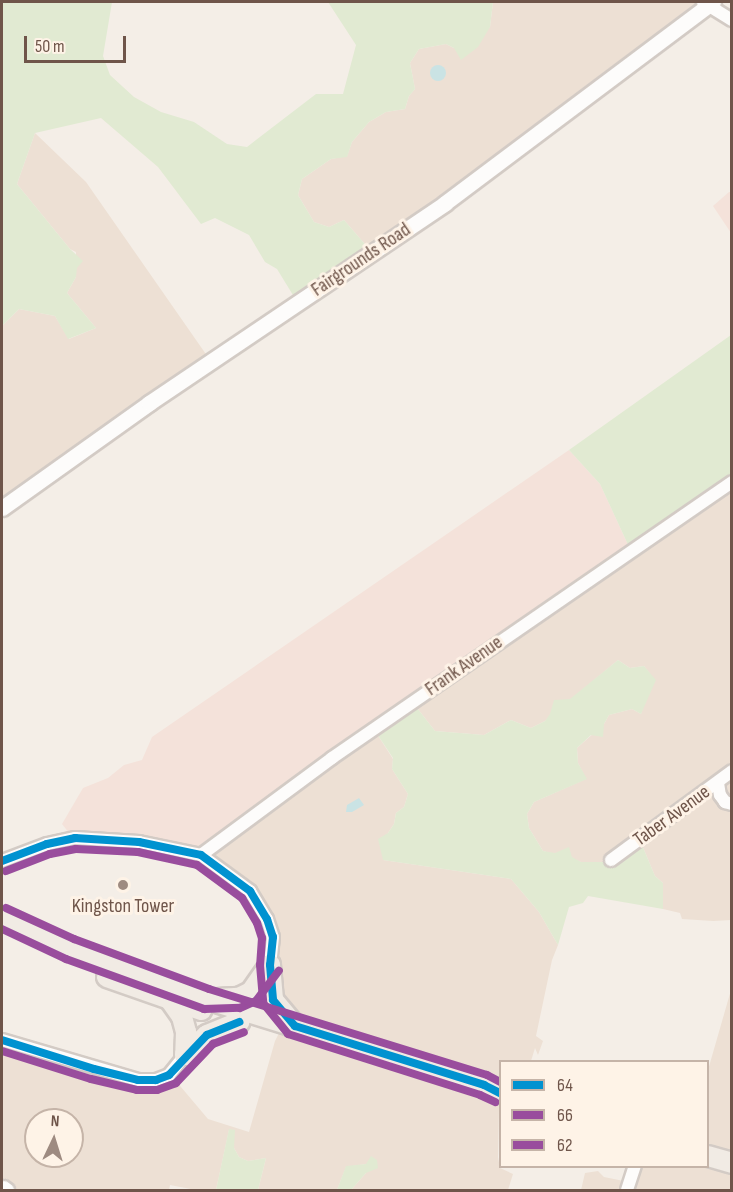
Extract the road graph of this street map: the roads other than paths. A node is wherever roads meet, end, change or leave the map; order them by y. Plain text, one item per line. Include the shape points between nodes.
1 (708, 3) edge
2 (732, 20) edge
3 (732, 482) edge
4 (2, 508) edge
5 (732, 771) edge
6 (718, 783) junction
7 (732, 804) edge
8 (201, 855) junction
9 (610, 860) dead end
10 (2, 861) edge
11 (2, 918) edge
12 (2, 932) edge
13 (270, 965) junction
14 (206, 999) junction
15 (171, 1001) junction
16 (240, 1022) junction
17 (295, 1026) junction
18 (2, 1040) edge
19 (185, 1055) junction
20 (499, 1093) edge
21 (499, 1093) edge
22 (709, 1156) edge
23 (732, 1163) edge
24 (635, 1168) edge
25 (627, 1191) edge

1 - 2 street
1 - 4 street, Fairgrounds Road via 445,202
3 - 8 street, Frank Avenue via 332,758
5 - 6 street, Taber Avenue
6 - 7 street via 720,795
6 - 9 street, Taber Avenue
8 - 10 street via 139,842 75,838
8 - 13 street via 250,891 273,937
11 - 14 main road via 70,949
12 - 15 main road via 59,959
13 - 14 main road via 260,982 244,996
13 - 17 main road via 273,1000
14 - 17 main road
15 - 16 main road
15 - 19 main road via 186,1032
16 - 19 main road via 207,1035
16 - 21 main road
17 - 20 main road via 484,1084
18 - 19 street via 138,1080 169,1075
22 - 23 main road
24 - 25 street

